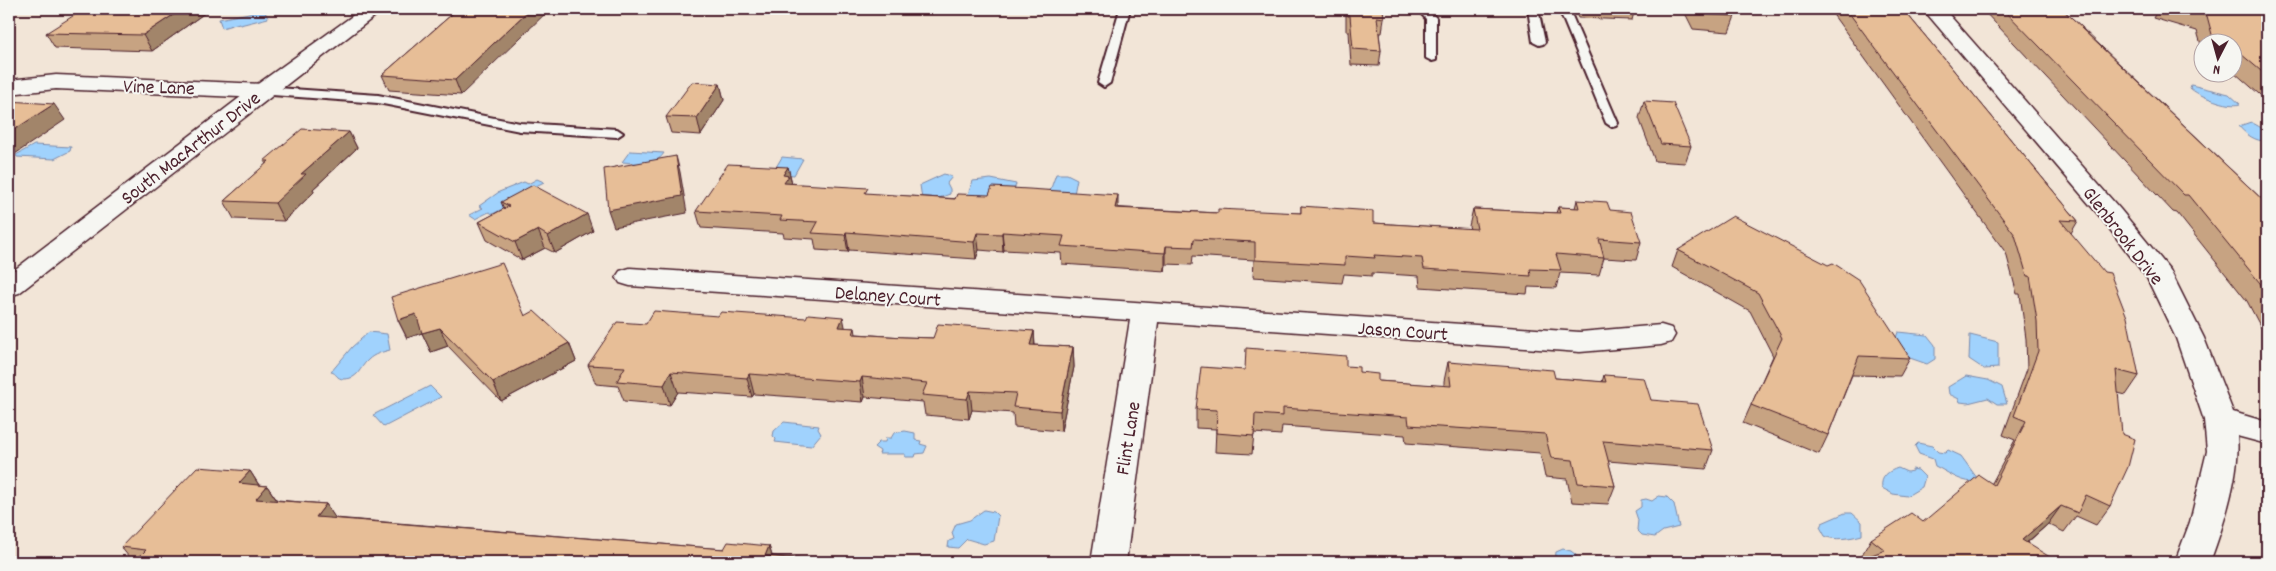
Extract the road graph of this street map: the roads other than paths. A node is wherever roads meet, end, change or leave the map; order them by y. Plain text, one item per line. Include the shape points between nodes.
1 (374, 9) edge
2 (1125, 9) edge
3 (1422, 9) edge
4 (1533, 9) edge
5 (1564, 9) edge
6 (1933, 9) edge
7 (1539, 42) dead end
8 (1432, 58) dead end
9 (9, 75) edge
10 (56, 82) junction
11 (1104, 83) dead end
12 (9, 87) edge
13 (263, 90) junction
14 (1612, 123) dead end
15 (617, 133) dead end
16 (630, 277) dead end
17 (9, 287) edge
18 (1146, 313) junction
19 (1661, 335) dead end
20 (2220, 420) junction
21 (2267, 433) edge
22 (1108, 562) edge
23 (2193, 562) edge

1 - 13 street, South MacArthur Drive
2 - 11 lane
3 - 8 lane via 1431,18
4 - 7 lane
5 - 14 lane
6 - 20 street, Glenbrook Drive via 2111,214 2160,276 2190,338
9 - 10 street, Vine Lane
10 - 12 street, Vine Lane
10 - 13 street, Vine Lane
13 - 15 lane via 378,99 520,127
13 - 17 street, South MacArthur Drive
16 - 18 street, Delaney Court
18 - 19 street, Jason Court via 1580,342
18 - 22 street, Flint Lane
20 - 21 street
20 - 23 street, Glenbrook Drive via 2223,451 2207,522

